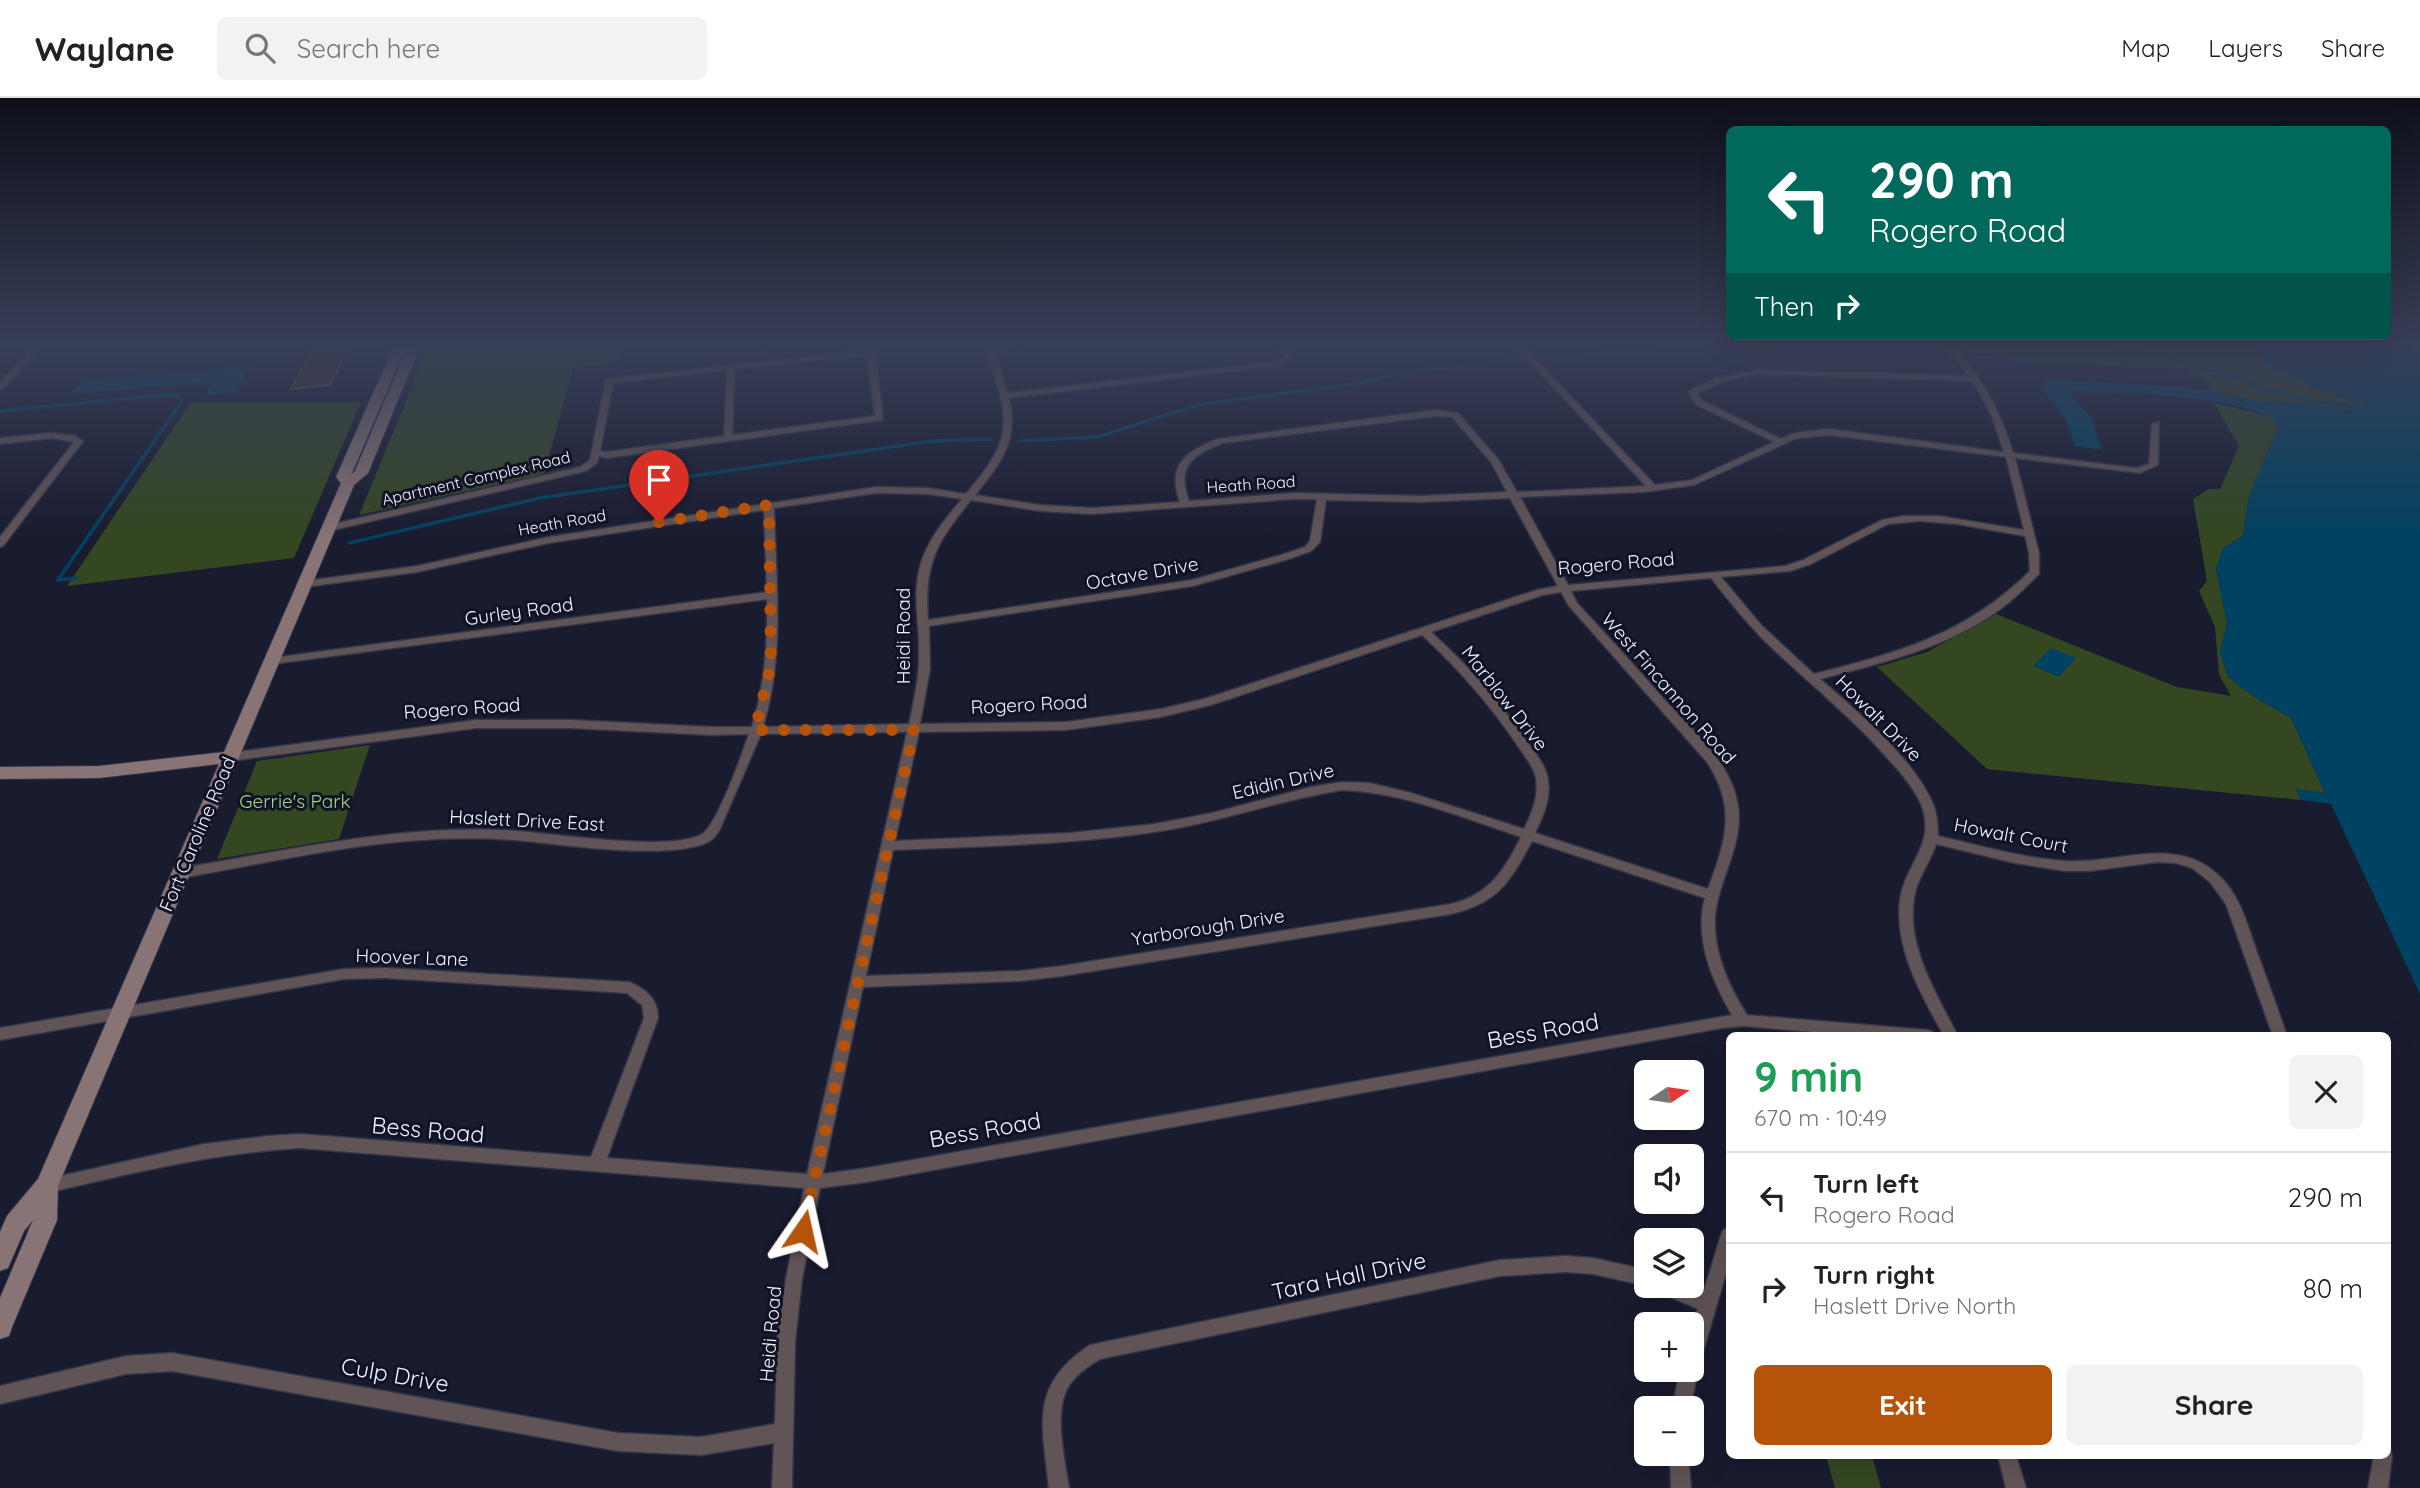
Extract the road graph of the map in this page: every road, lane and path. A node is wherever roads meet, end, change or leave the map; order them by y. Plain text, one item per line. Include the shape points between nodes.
1 (373, 409) edge
2 (388, 409) edge
3 (604, 409) edge
4 (729, 409) edge
5 (879, 409) edge
6 (1006, 409) edge
7 (1578, 409) edge
8 (1712, 409) edge
9 (1992, 409) edge
10 (2155, 424) dead end
11 (728, 439) junction
12 (0, 441) edge
13 (1781, 442) junction
14 (596, 453) junction
15 (2010, 456) junction
16 (348, 484) junction
17 (1653, 488) junction
18 (1515, 496) junction
19 (966, 497) junction
20 (1322, 497) junction
21 (769, 505) junction
22 (1186, 505) junction
23 (329, 528) junction
24 (2029, 534) junction
25 (0, 544) edge
26 (1715, 576) junction
27 (305, 584) junction
28 (1563, 587) junction
29 (771, 595) junction
30 (923, 624) junction
31 (1423, 630) junction
32 (271, 662) junction
33 (1811, 678) junction
34 (755, 730) junction
35 (914, 730) junction
36 (230, 757) junction
37 (0, 773) edge
38 (1527, 835) junction
39 (1933, 839) junction
40 (889, 846) junction
41 (181, 873) junction
42 (1712, 895) junction
43 (859, 982) junction
44 (121, 1014) junction
45 (1743, 1020) junction
46 (1882, 1032) edge
47 (1949, 1032) edge
48 (2279, 1032) edge
49 (0, 1034) edge
50 (596, 1166) junction
51 (813, 1182) junction
52 (47, 1186) junction
53 (1726, 1245) edge
54 (0, 1259) edge
55 (1634, 1276) edge
56 (1694, 1298) edge
57 (1708, 1304) junction
58 (1704, 1318) edge
59 (0, 1327) edge
60 (0, 1395) edge
61 (783, 1432) junction
62 (2008, 1459) edge
63 (2383, 1459) edge
64 (1680, 1466) edge
65 (782, 1488) edge
66 (1059, 1488) edge
67 (1681, 1488) edge
68 (2016, 1488) edge
69 (2378, 1488) edge

1 - 16 street, Fort Caroline Road via 343,477
2 - 16 street, Fort Caroline Road via 361,473
3 - 14 street
4 - 11 street
5 - 11 street, Apartment Complex Road via 880,418
6 - 19 street, Heidi Road via 1005,443
7 - 17 street
8 - 13 street
9 - 15 street
10 - 15 street, Heath Road via 2154,462 2144,470
11 - 14 street, Apartment Complex Road
12 - 25 street via 73,436 79,441
13 - 15 street, Heath Road via 1813,432 1838,432
13 - 17 street, Heath Road via 1694,482
14 - 23 street, Apartment Complex Road via 591,464 577,471
15 - 24 street
16 - 23 street, Fort Caroline Road
17 - 18 street, Heath Road
18 - 20 street, Heath Road
18 - 22 street, West Fincannon Road via 1461,419 1447,413 1222,441 1197,451 1181,467 1179,484
18 - 28 street, West Fincannon Road
19 - 21 street, Heath Road via 884,489
19 - 22 street, Heath Road via 1070,510
19 - 30 street, Heidi Road via 926,561
20 - 22 street, Heath Road
20 - 30 street, Octave Drive via 1315,542 1308,550 1285,558 1194,583
21 - 27 street, Heath Road via 549,540 416,569
21 - 29 street
23 - 27 street, Fort Caroline Road
24 - 26 street, Rogero Road via 1898,519 1786,569
24 - 33 street via 2035,572 1988,611 1912,652
26 - 28 street, Rogero Road
26 - 33 street, Howalt Drive via 1752,621
27 - 32 street, Fort Caroline Road
28 - 31 street, Rogero Road
28 - 42 street, West Fincannon Road via 1727,785 1734,808 1733,827
29 - 32 street, Gurley Road
29 - 34 street via 771,665
30 - 35 street, Heidi Road via 924,673
31 - 35 street, Rogero Road via 1277,680 1161,712 1066,726
31 - 38 street, Marblow Drive via 1482,690 1541,773 1542,800
32 - 36 street, Fort Caroline Road
33 - 39 street, Howalt Drive via 1916,782 1928,805
34 - 35 street, Rogero Road
34 - 36 street, Rogero Road via 476,724
34 - 41 street, Haslett Drive East via 716,827 705,838 685,844 615,845 498,834 436,834
35 - 40 street, Heidi Road
36 - 37 street, Rogero Road via 99,772
36 - 41 street, Fort Caroline Road
38 - 40 street, Edidin Drive via 1392,791 1342,786 1155,828
38 - 42 street, Edidin Drive
38 - 43 street, Yarborough Drive via 1502,883 1459,907 1062,971
39 - 47 street via 1913,881 1907,912 1912,946
39 - 48 street, Howalt Court via 2049,865 2164,855 2204,868 2232,902
40 - 43 street, Heidi Road
41 - 44 street, Fort Caroline Road
42 - 45 street, West Fincannon Road via 1708,917 1712,952
43 - 51 street, Heidi Road
44 - 49 street, Hoover Lane
44 - 50 street, Hoover Lane via 370,973 629,988 646,999 650,1018
44 - 52 street, Fort Caroline Road
45 - 46 street, Bess Road
45 - 51 street, Bess Road
50 - 51 street, Bess Road
50 - 52 street, Bess Road via 280,1142
51 - 61 street, Heidi Road via 786,1340
52 - 54 street, Fort Caroline Road via 15,1224
52 - 59 street, Fort Caroline Road via 45,1220
53 - 57 street
55 - 66 street, Tara Hall Drive via 1566,1264 1500,1268 1096,1351 1067,1371 1053,1399
56 - 57 street
57 - 58 street
60 - 61 street, Culp Drive via 126,1365 172,1362 618,1442 701,1446
61 - 65 street, Heidi Road
62 - 68 street
63 - 69 street
64 - 67 street

